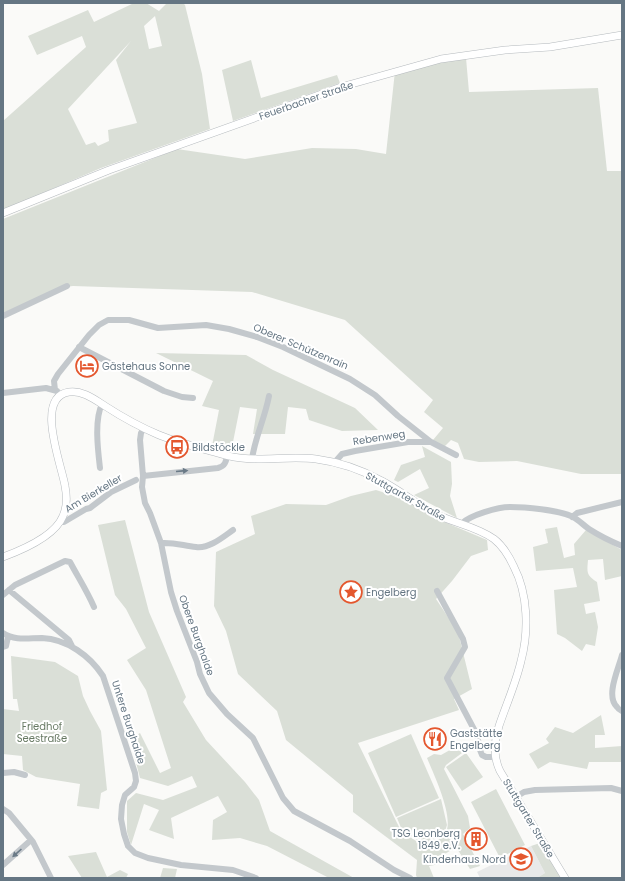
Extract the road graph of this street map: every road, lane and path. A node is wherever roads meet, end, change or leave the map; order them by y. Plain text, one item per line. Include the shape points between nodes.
1 (622, 35) edge
2 (3, 213) edge
3 (67, 286) dead end
4 (3, 316) edge
5 (79, 348) junction
6 (55, 390) junction
7 (3, 393) edge
8 (64, 394) junction
9 (269, 396) dead end
10 (193, 398) dead end
11 (102, 404) junction
12 (144, 428) junction
13 (431, 442) junction
14 (227, 456) junction
15 (456, 456) dead end
16 (252, 459) junction
17 (334, 462) junction
18 (100, 468) dead end
19 (143, 476) junction
20 (136, 480) dead end
21 (622, 502) edge
22 (572, 517) junction
23 (60, 522) junction
24 (461, 524) junction
25 (233, 530) dead end
26 (162, 543) junction
27 (622, 546) edge
28 (3, 557) edge
29 (9, 590) junction
30 (437, 591) dead end
31 (3, 595) edge
32 (94, 607) dead end
33 (6, 635) edge
34 (72, 646) junction
35 (3, 647) edge
36 (622, 655) edge
37 (622, 711) edge
38 (495, 757) junction
39 (3, 773) edge
40 (25, 775) dead end
41 (622, 791) edge
42 (516, 796) junction
43 (3, 809) edge
44 (31, 840) junction
45 (3, 865) edge
46 (51, 878) edge
47 (256, 878) edge
48 (410, 878) edge
49 (565, 878) edge

1 - 2 main road, Feuerbacher Straße via 550,47 441,59 341,86 109,170
3 - 4 street
5 - 6 street, Oberer Schützenrain via 54,381
5 - 10 street via 164,390
5 - 13 street, Oberer Schützenrain via 99,325 108,320 129,320 158,328 206,325 229,329 283,347 350,378 375,395
6 - 7 street via 46,388
6 - 8 street
8 - 11 main road, Stuttgarter Straße via 77,393
8 - 23 main road via 55,401 51,416 67,499
9 - 16 street
11 - 12 main road, Stuttgarter Straße
11 - 18 street via 98,427
12 - 14 main road, Stuttgarter Straße
12 - 19 street, Obere Burghalde via 140,440
13 - 15 street, Oberer Schützenrain
13 - 17 street, Rebenweg via 408,442 354,451 342,454
14 - 16 main road, Stuttgarter Straße
19 -> 14 street via 223,467
16 - 17 main road, Stuttgarter Straße via 316,459
17 - 24 main road, Stuttgarter Straße via 383,481 433,513
19 - 26 street, Obere Burghalde via 145,503
20 - 23 street, Am Bierkeller via 111,492 90,508
21 - 22 street via 577,513
22 - 24 street via 535,509 509,507 476,516
22 - 27 street
23 - 28 main road via 40,539
24 - 38 main road, Stuttgarter Straße via 488,535 504,549 516,571 523,594 525,626 522,658 497,732
25 - 26 street via 209,546 198,548 172,542
26 - 48 street, Obere Burghalde via 171,592 200,674 217,703 253,738 282,798 294,811 350,841
29 - 31 street
29 - 32 street via 65,561 70,562
29 - 34 street, Untere Burghalde via 69,640
30 - 38 street via 465,647 447,678 478,735 482,755
33 - 34 street, Untere Burghalde via 18,639 49,639
33 - 35 street via 6,646
34 - 47 street, Untere Burghalde via 90,660 103,676 135,773 134,787 126,795 122,805 124,834 128,846 135,853 148,858 181,865 232,870
36 - 37 street via 615,674 613,690 613,700 616,707
38 - 42 main road, Stuttgarter Straße via 500,771
39 - 40 street
41 - 42 street via 610,788 535,790
42 - 49 main road, Stuttgarter Straße
43 - 44 street
44 -> 45 street
44 - 46 street

